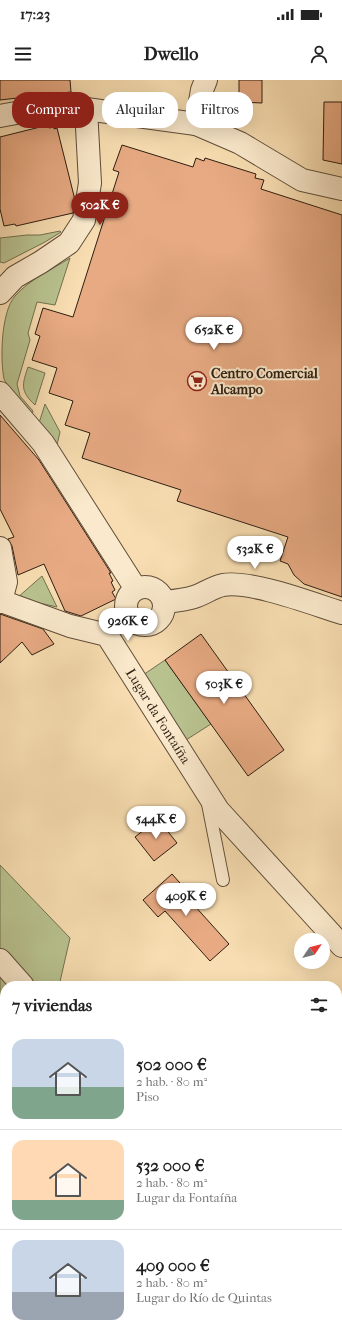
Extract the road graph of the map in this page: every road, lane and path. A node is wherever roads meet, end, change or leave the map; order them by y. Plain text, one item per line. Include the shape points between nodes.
1 (206, 80) edge
2 (202, 92) edge
3 (94, 109) edge
4 (12, 114) edge
5 (0, 116) edge
6 (186, 123) edge
7 (87, 128) edge
8 (206, 128) edge
9 (342, 189) edge
10 (0, 293) edge
11 (0, 393) edge
12 (0, 548) edge
13 (136, 589) junction
14 (1, 602) edge
15 (164, 602) junction
16 (342, 613) edge
17 (132, 620) junction
18 (107, 635) junction
19 (206, 791) junction
20 (223, 880) dead end
21 (342, 946) edge
22 (0, 960) edge
23 (18, 981) edge

1 - 2 street
3 - 6 street
4 - 5 street
7 - 10 street via 90,183 84,220 69,243 15,277
8 - 9 street via 240,142 302,180
11 - 13 street via 43,443
12 - 14 street via 6,582
13 - 15 street via 148,586 154,588
13 - 17 street via 126,603 128,615
14 - 18 street via 70,626
15 - 16 street via 194,597 223,585 231,585 268,590
15 - 17 street via 163,614 155,623 143,625
17 - 18 street
18 - 19 street, Lugar da Fontaíña
19 - 20 lane, Lugar da Fontaíña
19 - 21 street, Lugar da Fontaíña via 218,810
22 - 23 street

